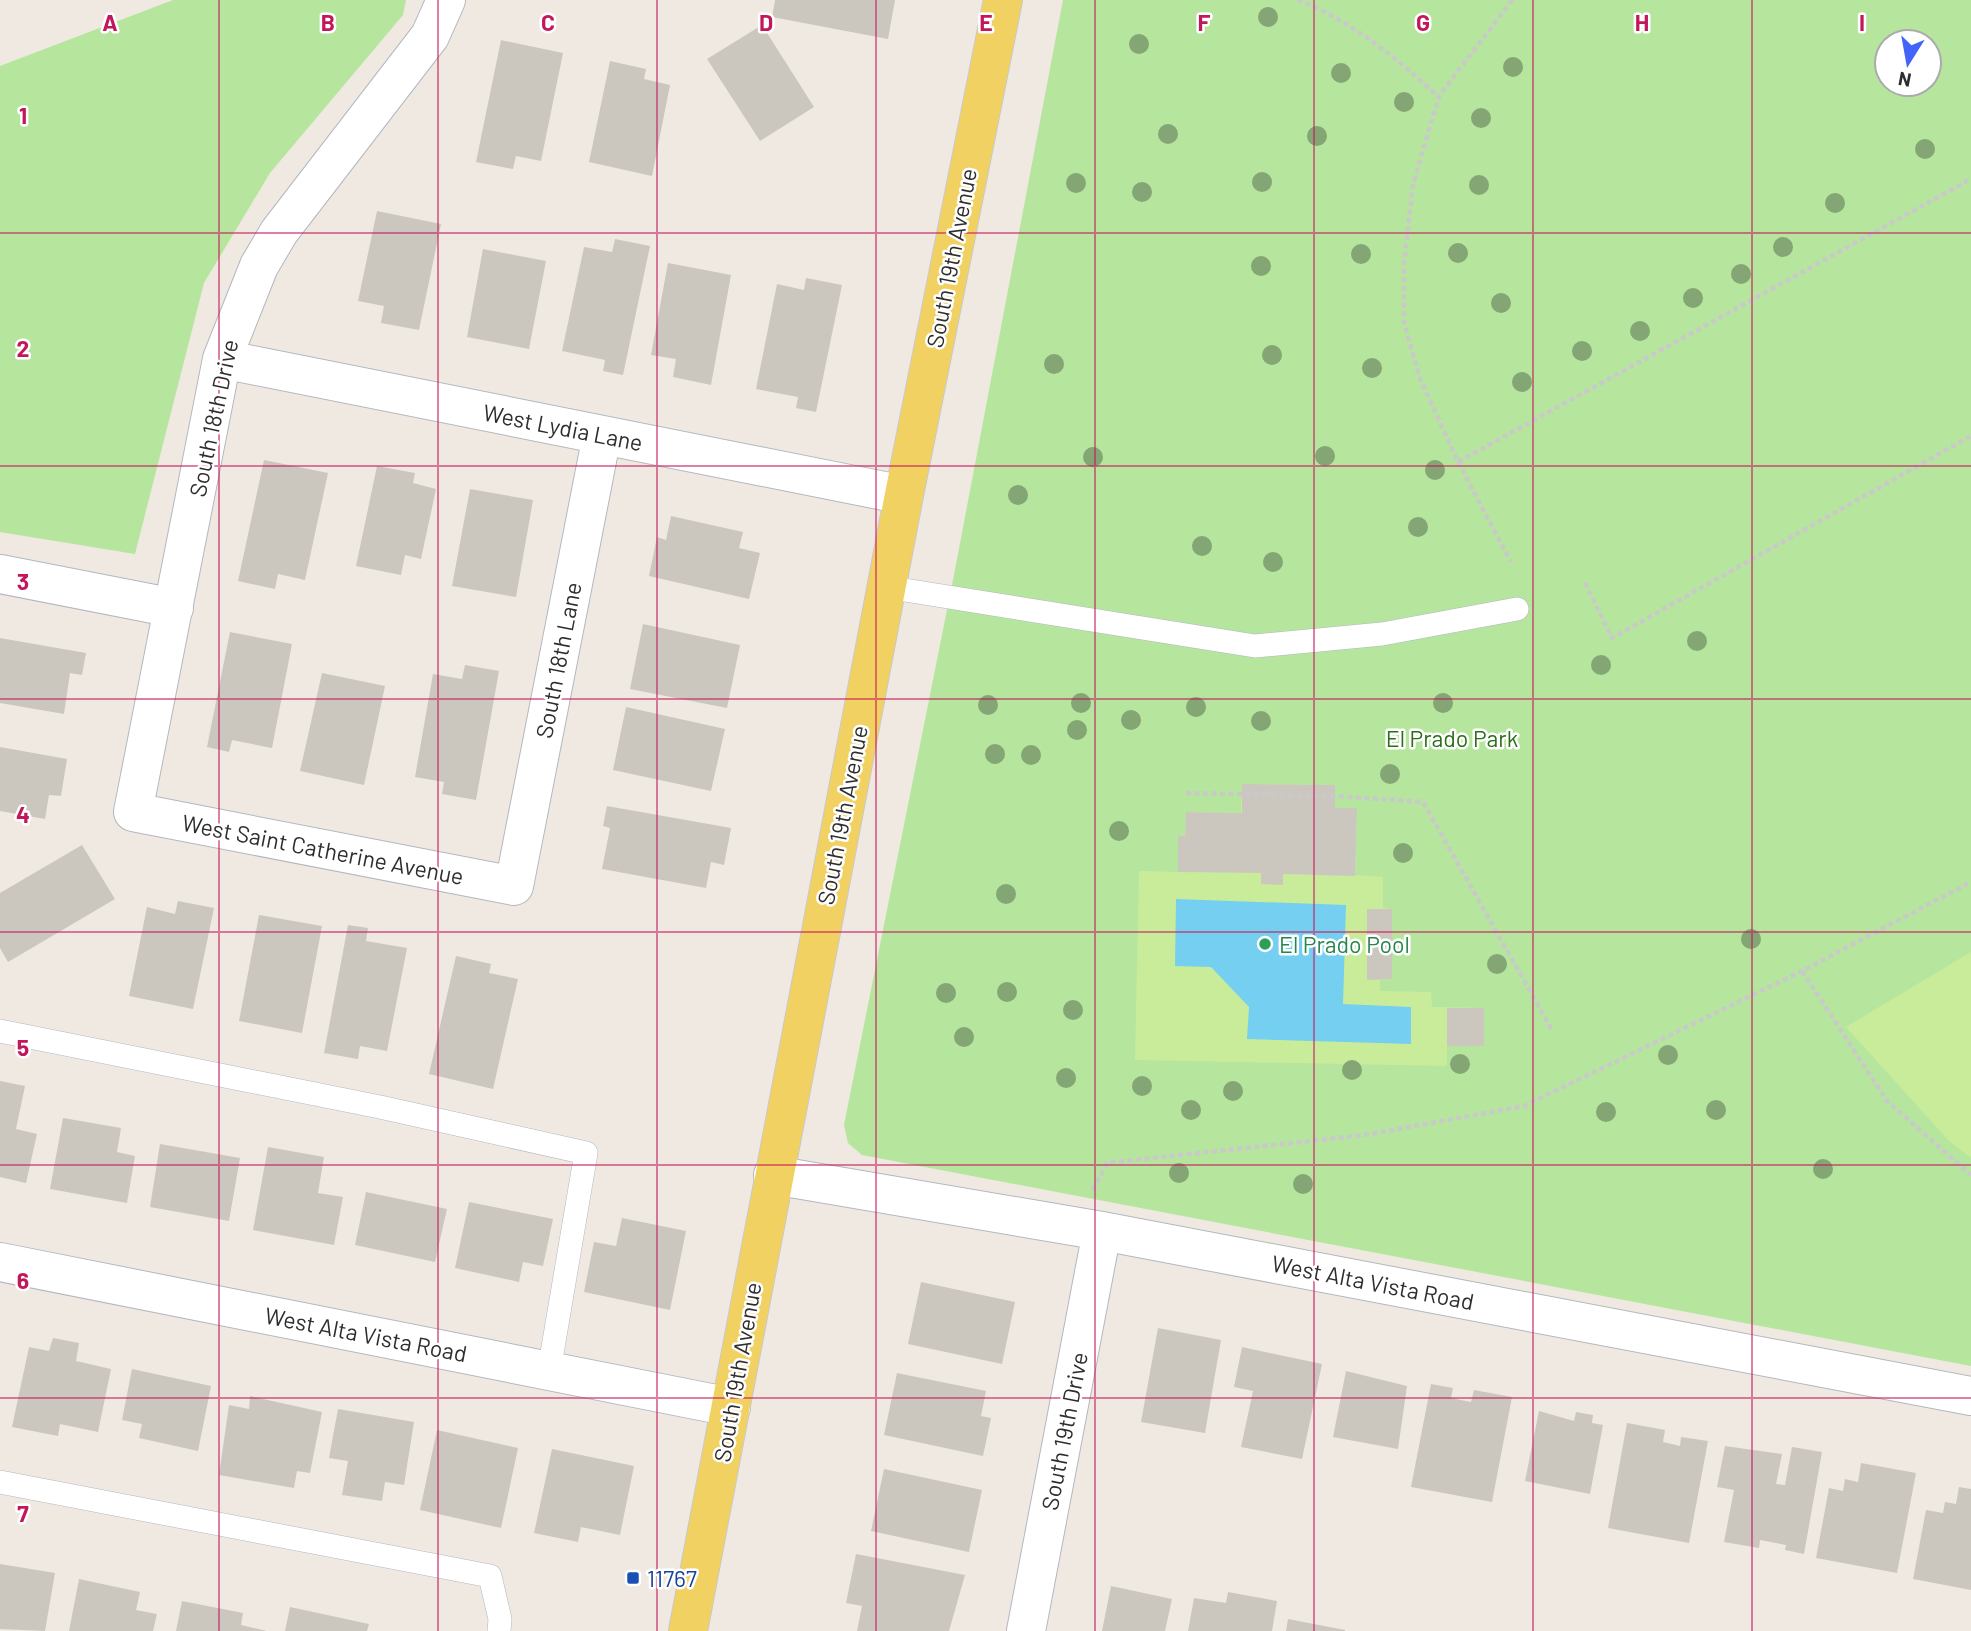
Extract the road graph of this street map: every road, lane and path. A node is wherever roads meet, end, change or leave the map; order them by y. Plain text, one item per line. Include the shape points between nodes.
1 (446, 0) edge
2 (1003, 0) edge
3 (1298, 0) edge
4 (1512, 0) edge
5 (1439, 96) junction
6 (1971, 179) edge
7 (222, 359) junction
8 (602, 435) junction
9 (1971, 436) edge
10 (1458, 462) junction
11 (904, 495) junction
12 (1511, 562) dead end
13 (0, 574) edge
14 (1585, 583) dead end
15 (886, 587) junction
16 (174, 608) junction
17 (1517, 609) dead end
18 (1185, 793) dead end
19 (132, 812) joint
20 (1971, 882) edge
21 (514, 886) joint
22 (1802, 971) junction
23 (1552, 1030) dead end
24 (0, 1031) edge
25 (773, 1175) junction
26 (1971, 1175) edge
27 (1091, 1229) junction
28 (0, 1262) edge
29 (549, 1371) junction
30 (1971, 1396) edge
31 (731, 1407) junction
32 (0, 1482) edge
33 (499, 1631) edge
34 (688, 1631) edge
35 (1026, 1631) edge

1 - 7 street, South 18th Drive via 430,36 279,232 259,265
2 - 11 main road, South 19th Avenue
3 - 5 path via 1395,58
4 - 5 path
5 - 10 path via 1413,184 1404,263 1404,322 1419,376
6 - 10 path
7 - 8 street, West Lydia Lane
7 - 16 street, South 18th Drive
8 - 11 street, West Lydia Lane
8 - 21 street, South 18th Lane
9 - 14 path via 1612,638
10 - 12 path
11 - 15 main road, South 19th Avenue
13 - 16 street
15 - 17 lane via 1255,646 1382,634
15 - 25 main road, South 19th Avenue
16 - 19 street, South 18th Drive
18 - 23 path via 1423,802
19 - 21 street, West Saint Catherine Avenue
20 - 22 path
22 - 26 path via 1887,1101
22 - 27 path via 1524,1106 1365,1135 1107,1163 1097,1179
24 - 29 lane via 586,1153
25 - 27 street, West Alta Vista Road
25 - 31 main road, South 19th Avenue
27 - 30 street, West Alta Vista Road
27 - 35 street, South 19th Drive
28 - 29 street, West Alta Vista Road
29 - 31 street, West Alta Vista Road
31 - 34 main road, South 19th Avenue
32 - 33 lane via 490,1576

